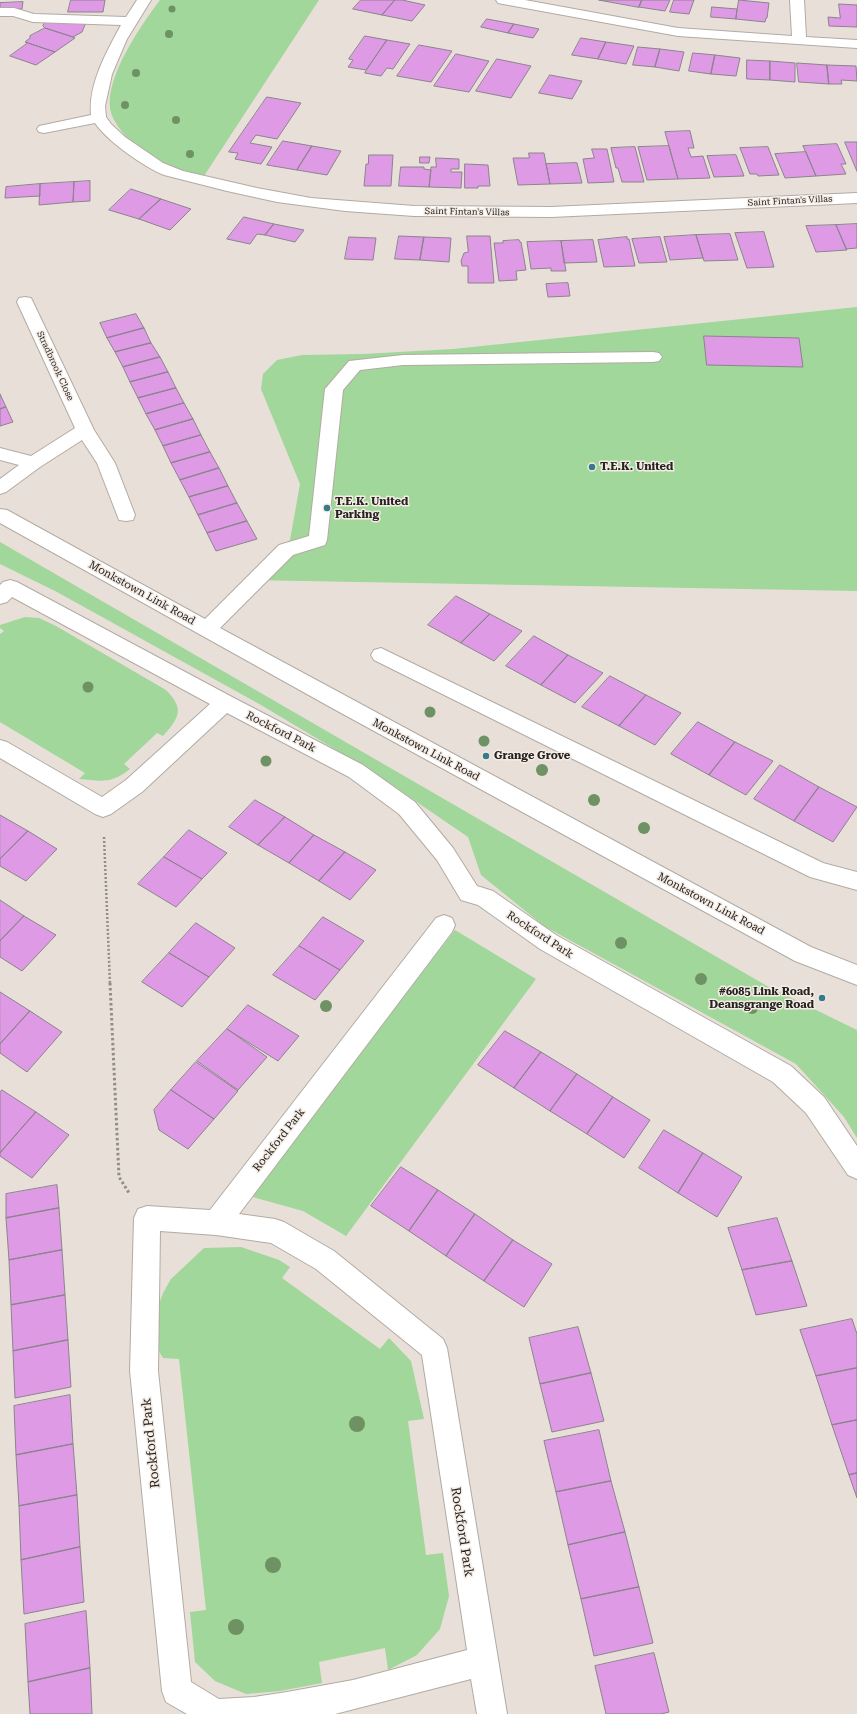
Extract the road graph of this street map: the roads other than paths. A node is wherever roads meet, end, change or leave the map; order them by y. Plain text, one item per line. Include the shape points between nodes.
1 (144, 0) edge
2 (503, 0) edge
3 (797, 0) edge
4 (0, 12) edge
5 (130, 21) junction
6 (799, 41) junction
7 (857, 44) edge
8 (99, 118) junction
9 (44, 129) dead end
10 (857, 198) edge
11 (25, 302) dead end
12 (653, 357) dead end
13 (85, 430) junction
14 (0, 454) edge
15 (34, 463) junction
16 (0, 488) edge
17 (0, 515) edge
18 (126, 515) dead end
19 (0, 597) edge
20 (207, 629) junction
21 (381, 655) dead end
22 (225, 703) junction
23 (0, 748) edge
24 (857, 881) edge
25 (444, 925) dead end
26 (857, 975) edge
27 (857, 1167) edge
28 (216, 1223) junction
29 (483, 1662) junction
30 (215, 1714) edge
31 (221, 1714) edge
32 (492, 1714) edge

1 - 5 street
2 - 6 street via 678,32
3 - 6 street
4 - 5 street via 14,12 34,18
5 - 8 street via 97,96
6 - 7 street
8 - 9 street
8 - 10 street, Saint Fintan's Villas via 121,141 167,170 240,190 316,204 471,213 596,211
11 - 13 street, Stradbrook Close
12 - 20 street via 403,360 355,365 334,388 318,540 286,550
13 - 15 street
13 - 18 street, Stradbrook Close via 106,463
14 - 15 street
15 - 16 street
17 - 20 street, Monkstown Link Road
19 - 22 street, Rockford Park via 10,586
20 - 26 street, Monkstown Link Road via 803,954
21 - 24 street via 818,872
22 - 23 street via 134,786 103,808
22 - 27 street, Rockford Park via 356,771 407,808 445,854 469,892 485,898 548,942 782,1074 815,1105
25 - 28 street, Rockford Park
28 - 29 street, Rockford Park via 275,1231 325,1260 434,1348
28 - 30 street, Rockford Park via 147,1218 144,1372 177,1691
29 - 31 street via 337,1699 249,1713
29 - 32 street, Rockford Park

